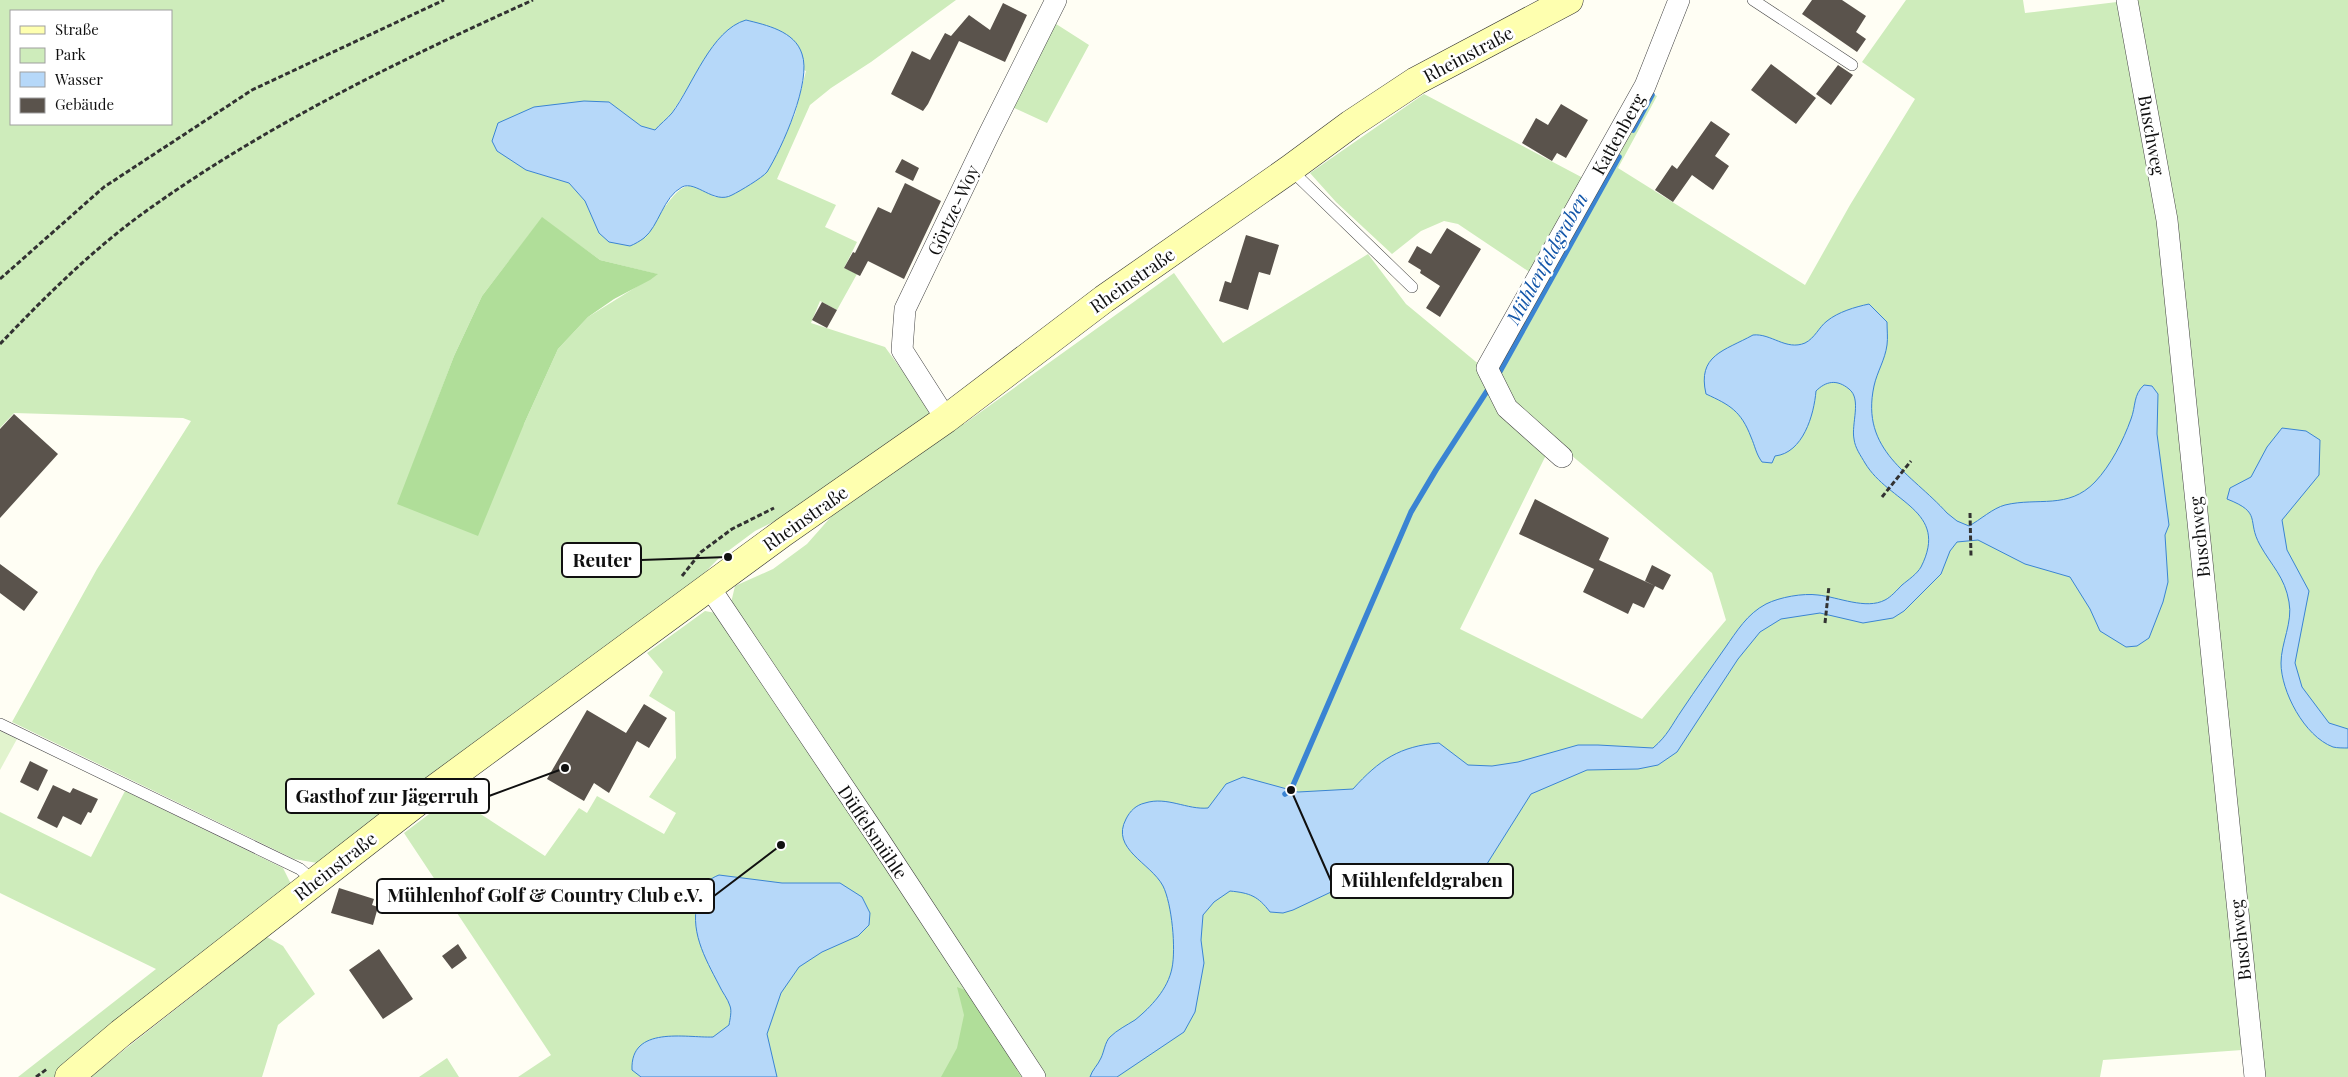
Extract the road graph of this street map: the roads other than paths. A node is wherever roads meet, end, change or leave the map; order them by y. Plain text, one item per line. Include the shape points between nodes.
1 (1056, 0) edge
2 (1569, 0) edge
3 (1679, 0) edge
4 (1753, 0) edge
5 (2127, 0) edge
6 (1852, 65) dead end
7 (1290, 170) junction
8 (1412, 287) dead end
9 (946, 419) junction
10 (1562, 456) dead end
11 (710, 588) junction
12 (0, 724) edge
13 (315, 882) junction
14 (69, 1077) edge
15 (1035, 1077) edge
16 (2255, 1077) edge

1 - 9 street, Görtze-Woy via 906,309 902,350
2 - 7 main road, Rheinstraße via 1416,82 1351,124
3 - 10 street, Kattenberg via 1645,86 1486,368 1507,408
4 - 6 lane
5 - 16 street, Buschweg via 2167,220
7 - 8 lane
7 - 9 main road, Rheinstraße via 1104,299
9 - 11 main road, Rheinstraße
11 - 13 main road, Rheinstraße via 429,793
11 - 15 street, Düffelsmühle
12 - 13 lane via 300,869
13 - 14 main road, Rheinstraße

